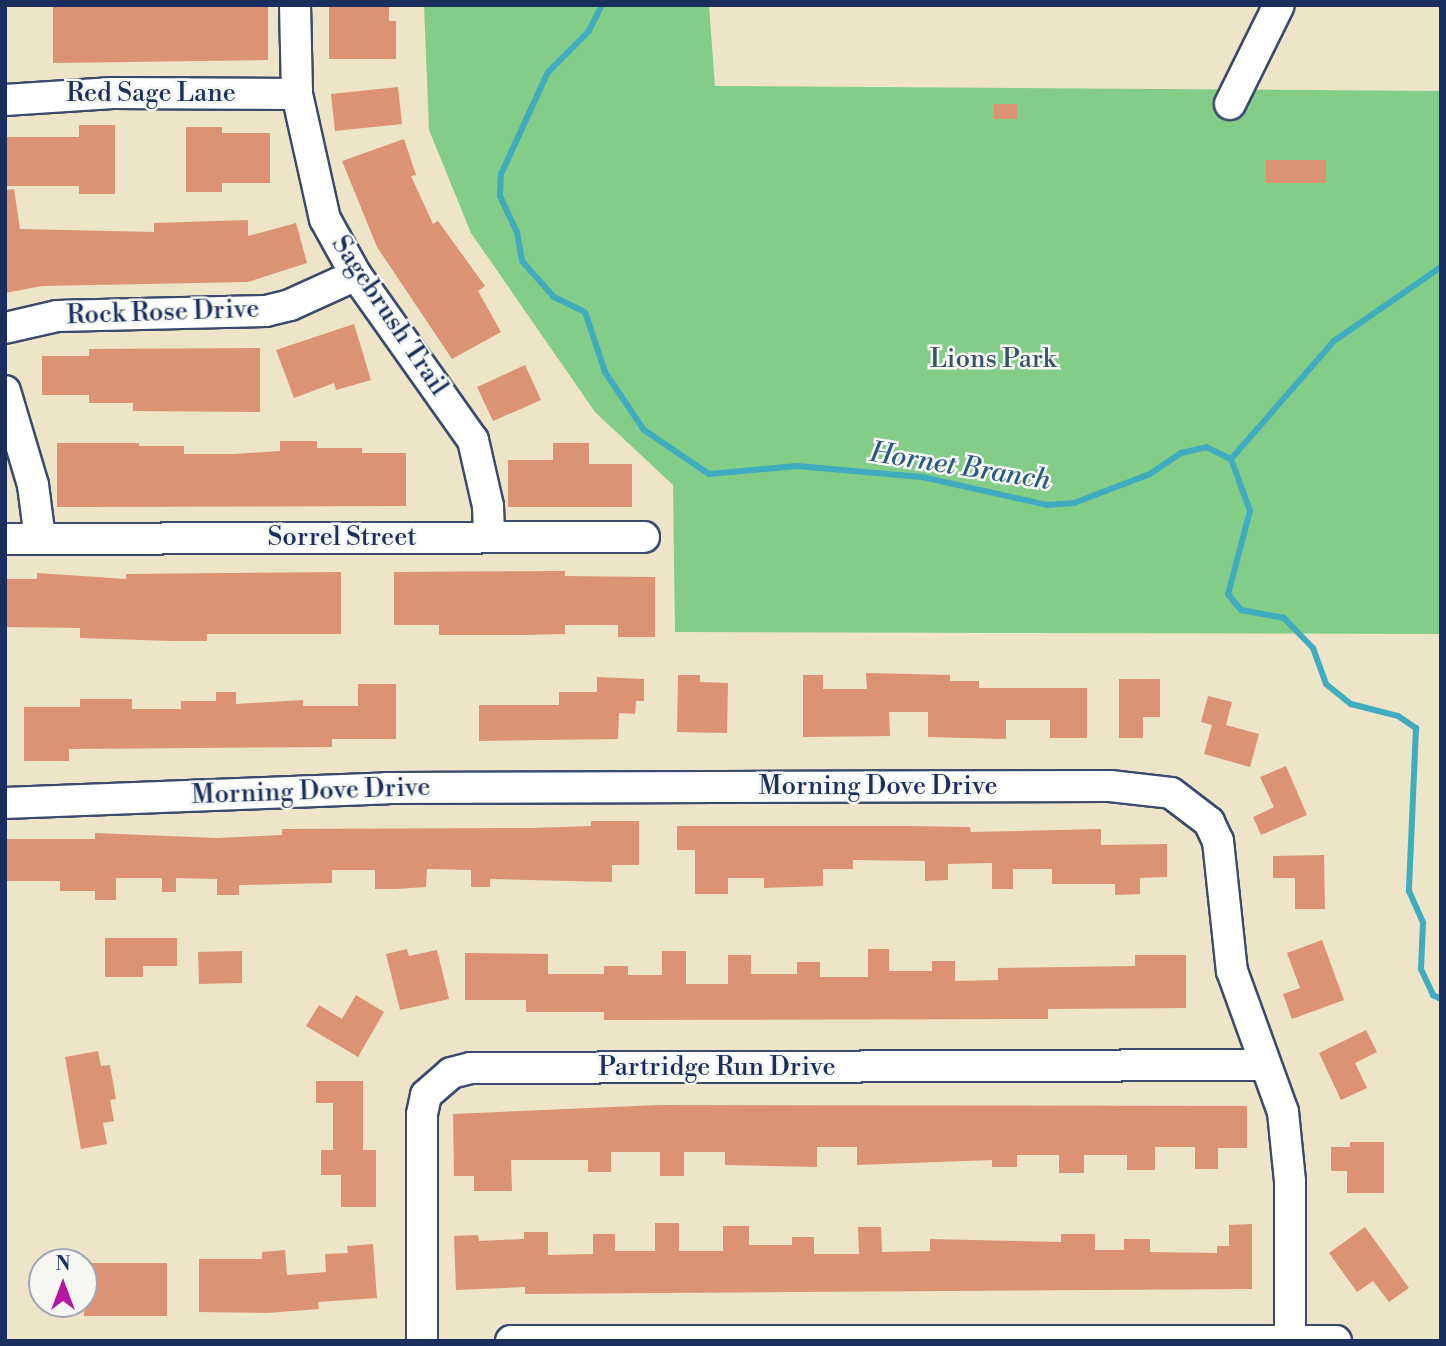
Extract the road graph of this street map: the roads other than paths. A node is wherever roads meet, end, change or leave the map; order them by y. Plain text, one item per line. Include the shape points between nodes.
1 (295, 5) edge
2 (1279, 5) edge
3 (297, 94) junction
4 (5, 100) edge
5 (1230, 104) dead end
6 (356, 275) junction
7 (5, 328) edge
8 (5, 391) edge
9 (489, 537) junction
10 (644, 537) dead end
11 (5, 539) edge
12 (40, 539) junction
13 (5, 803) edge
14 (1264, 1065) junction
15 (1290, 1340) edge
16 (422, 1341) edge
17 (511, 1341) edge
18 (1336, 1341) edge

1 - 3 street, Sagebrush Trail
2 - 5 street
3 - 4 street, Red Sage Lane via 113,93
3 - 6 street, Sagebrush Trail via 325,219
6 - 7 street, Rock Rose Drive via 266,311 57,316
6 - 9 street, Sagebrush Trail via 473,440 488,506
8 - 12 street via 33,485
9 - 10 street, Sorrel Street
9 - 12 street, Sorrel Street
11 - 12 street, Sorrel Street
13 - 14 street, Morning Dove Drive via 387,788 1110,786 1171,793 1209,822 1218,841 1232,971
14 - 15 street, Morning Dove Drive via 1289,1139
14 - 16 street, Partridge Run Drive via 485,1068 451,1073 426,1095 422,1114
15 - 17 street
15 - 18 street

